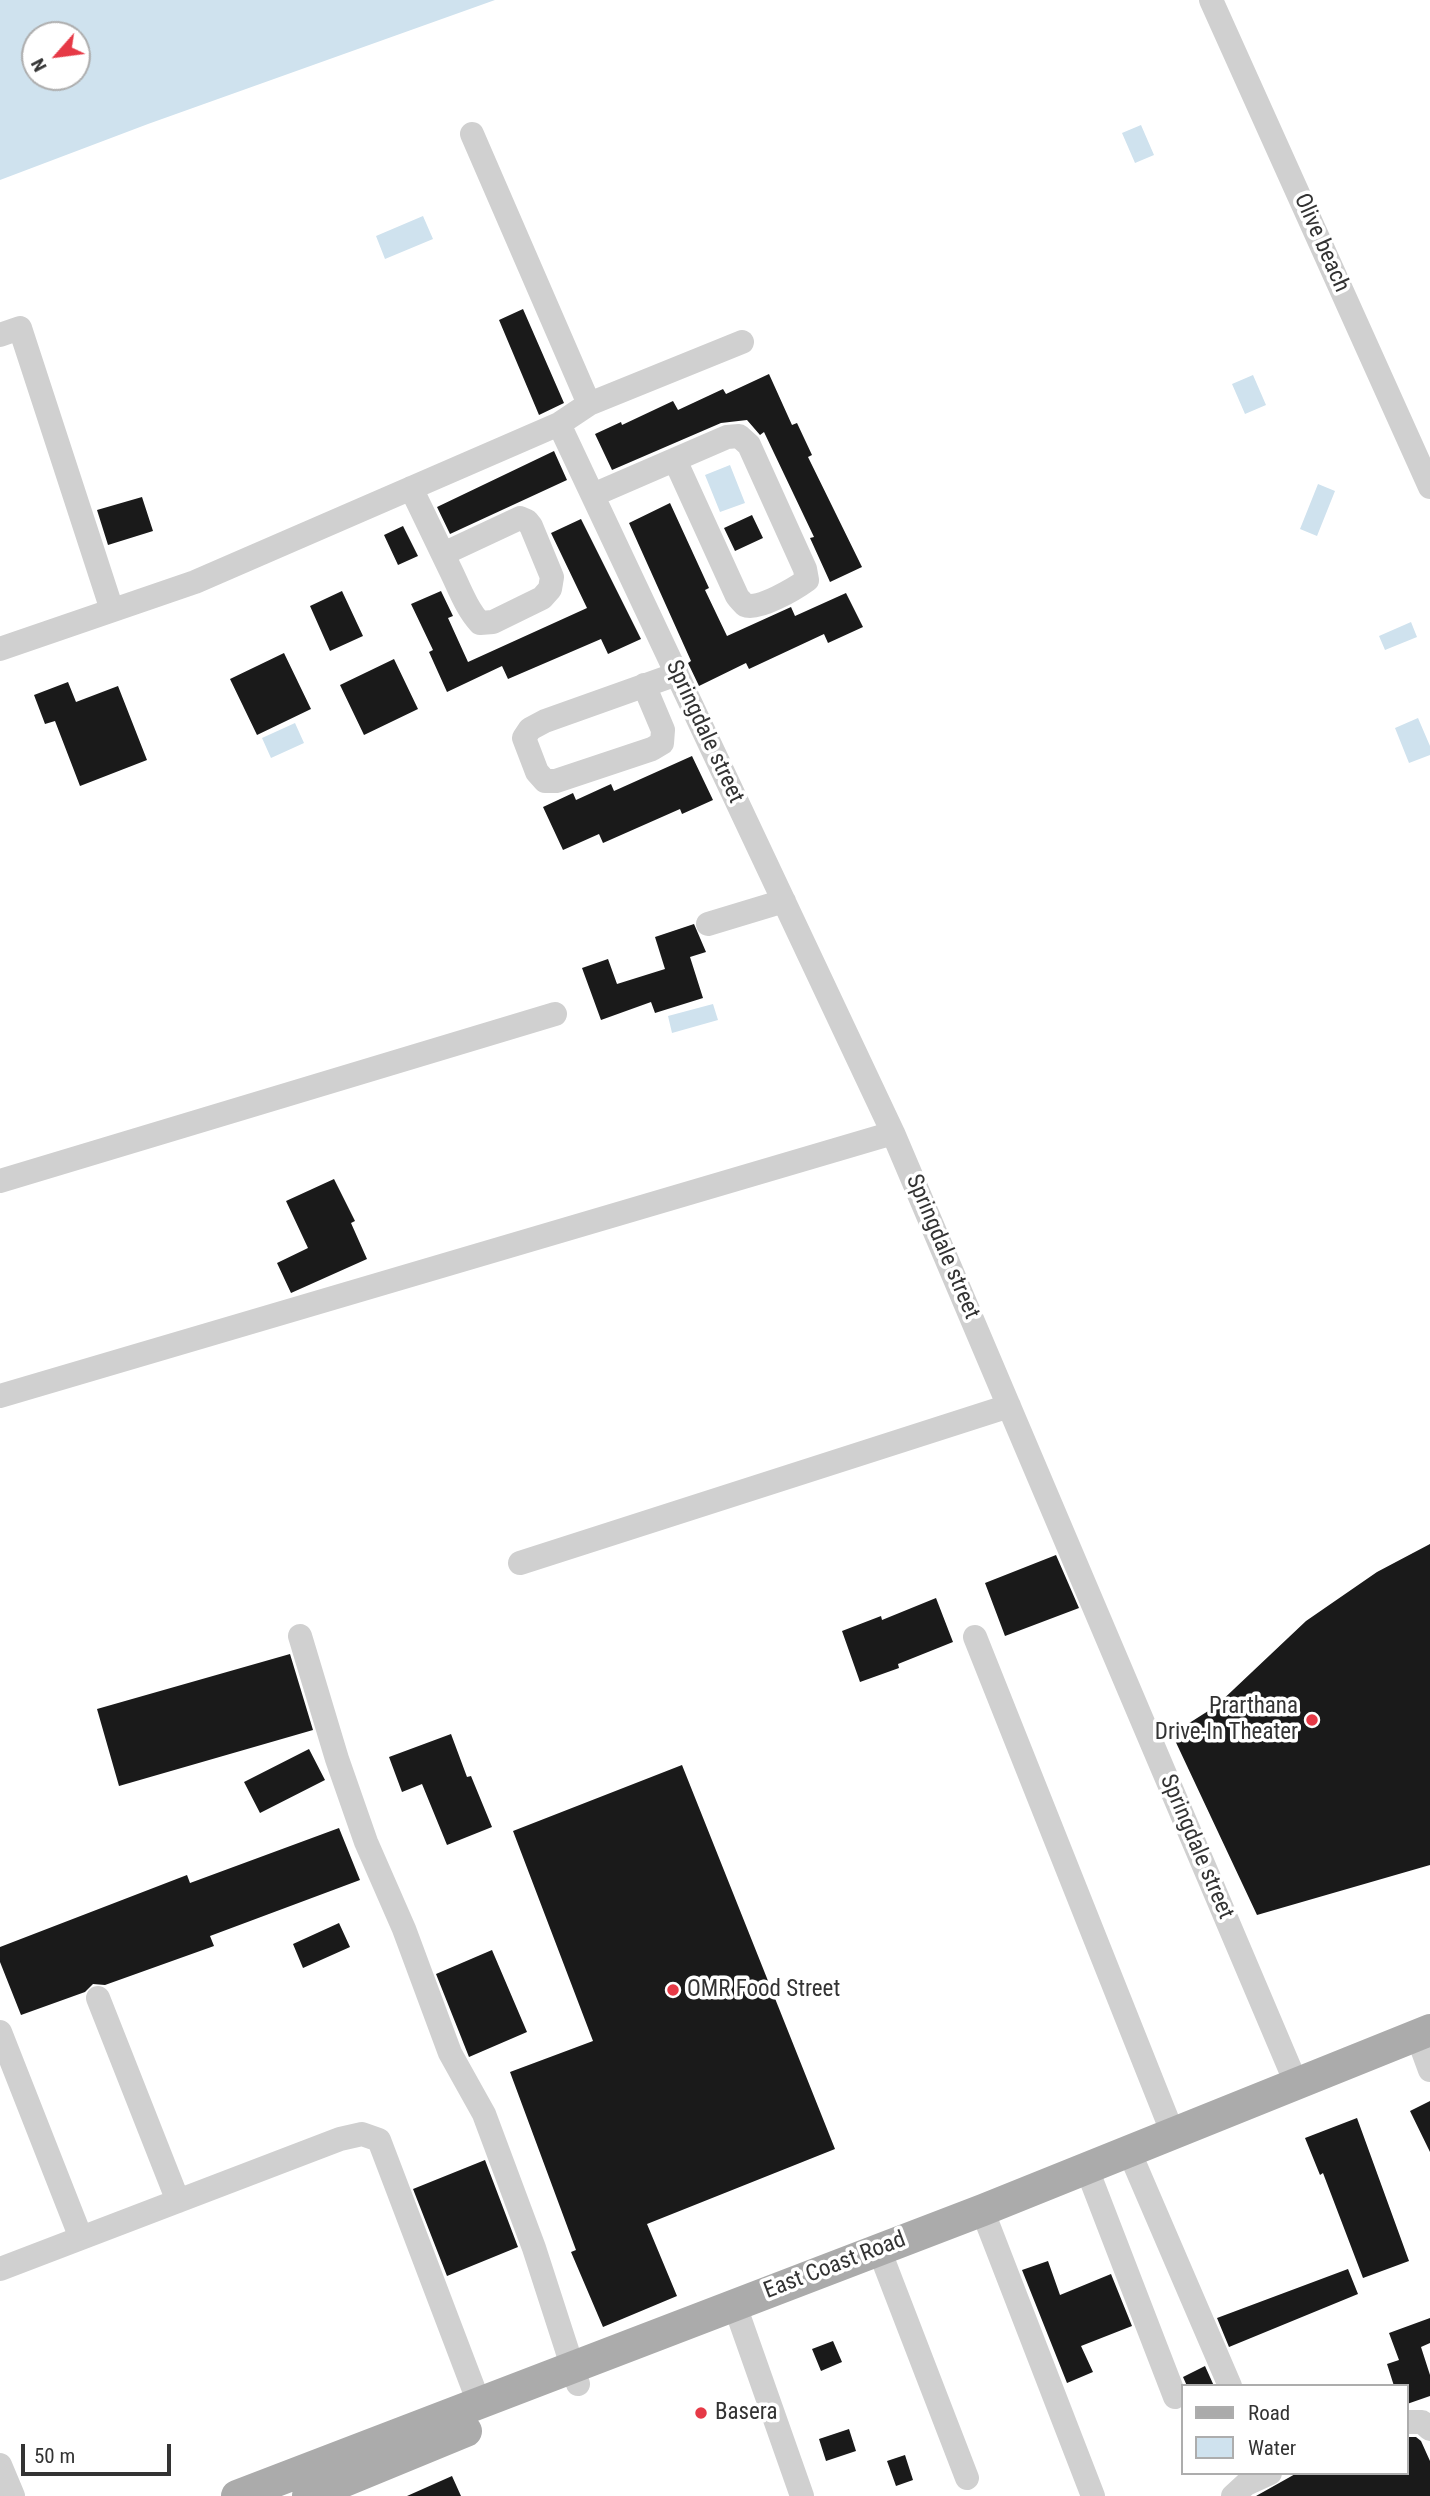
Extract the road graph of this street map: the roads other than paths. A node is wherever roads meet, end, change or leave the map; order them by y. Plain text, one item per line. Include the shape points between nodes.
1 (1211, 0) edge
2 (472, 134) dead end
3 (0, 335) edge
4 (742, 342) dead end
5 (589, 404) junction
6 (559, 424) junction
7 (675, 460) junction
8 (1430, 487) edge
9 (411, 488) junction
10 (593, 495) junction
11 (443, 554) junction
12 (112, 610) junction
13 (0, 649) edge
14 (677, 674) junction
15 (644, 685) junction
16 (784, 901) junction
17 (708, 924) dead end
18 (555, 1014) dead end
19 (894, 1133) junction
20 (0, 1181) edge
21 (0, 1396) edge
22 (1009, 1406) junction
23 (520, 1563) dead end
24 (300, 1636) dead end
25 (975, 1637) dead end
26 (98, 1998) dead end
27 (0, 2032) edge
28 (1428, 2050) edge
29 (1296, 2083) junction
30 (1173, 2134) junction
31 (1135, 2165) junction
32 (1092, 2182) junction
33 (178, 2201) junction
34 (988, 2225) junction
35 (81, 2238) junction
36 (885, 2265) junction
37 (0, 2269) edge
38 (740, 2320) junction
39 (576, 2375) junction
40 (1229, 2384) edge
41 (1175, 2397) dead end
42 (479, 2403) junction
43 (1409, 2422) edge
44 (1430, 2429) edge
45 (0, 2465) edge
46 (1266, 2475) edge
47 (967, 2478) dead end
48 (350, 2488) edge
49 (13, 2496) edge
50 (237, 2496) edge
51 (308, 2496) edge
52 (802, 2496) edge
53 (1093, 2496) edge
54 (1233, 2496) edge

1 - 8 street, Olive beach
2 - 5 street
3 - 12 street via 20,328
4 - 5 street
5 - 6 street
6 - 9 street
6 - 10 street, Springdale street
7 - 7 street via 744,604 756,606 807,580 749,445 739,436 727,436
7 - 10 street
9 - 11 street
9 - 12 street via 195,582
10 - 14 street, Springdale street
11 - 11 street via 480,622 493,622 542,598 550,589 552,577 531,526 520,518
12 - 13 street
14 - 15 street
14 - 16 street, Springdale street
15 - 15 street via 530,729 524,738 537,772 545,780 556,781 662,743 663,730
16 - 17 street
16 - 19 street, Springdale street
18 - 20 street
19 - 21 street
19 - 22 street, Springdale street
22 - 23 street
22 - 29 street, Springdale street
24 - 39 street via 366,1842 450,2053 484,2114
25 - 30 street
26 - 33 street
27 - 35 street
28 - 29 main road, East Coast Road
28 - 31 main road, East Coast Road
29 - 30 main road, East Coast Road
30 - 39 main road, East Coast Road
31 - 32 main road, East Coast Road
31 - 40 street
32 - 34 main road, East Coast Road
32 - 41 street
33 - 35 street
33 - 42 street via 340,2139 362,2134 379,2140
34 - 36 main road, East Coast Road
34 - 53 street
35 - 37 street
36 - 38 main road, East Coast Road
36 - 47 street
38 - 39 main road, East Coast Road
38 - 52 street
39 - 42 main road, East Coast Road
39 - 48 main road, East Coast Road
42 - 50 main road, East Coast Road
43 - 44 street via 1422,2422
45 - 49 street
46 - 54 street
48 - 51 main road, East Coast Road

